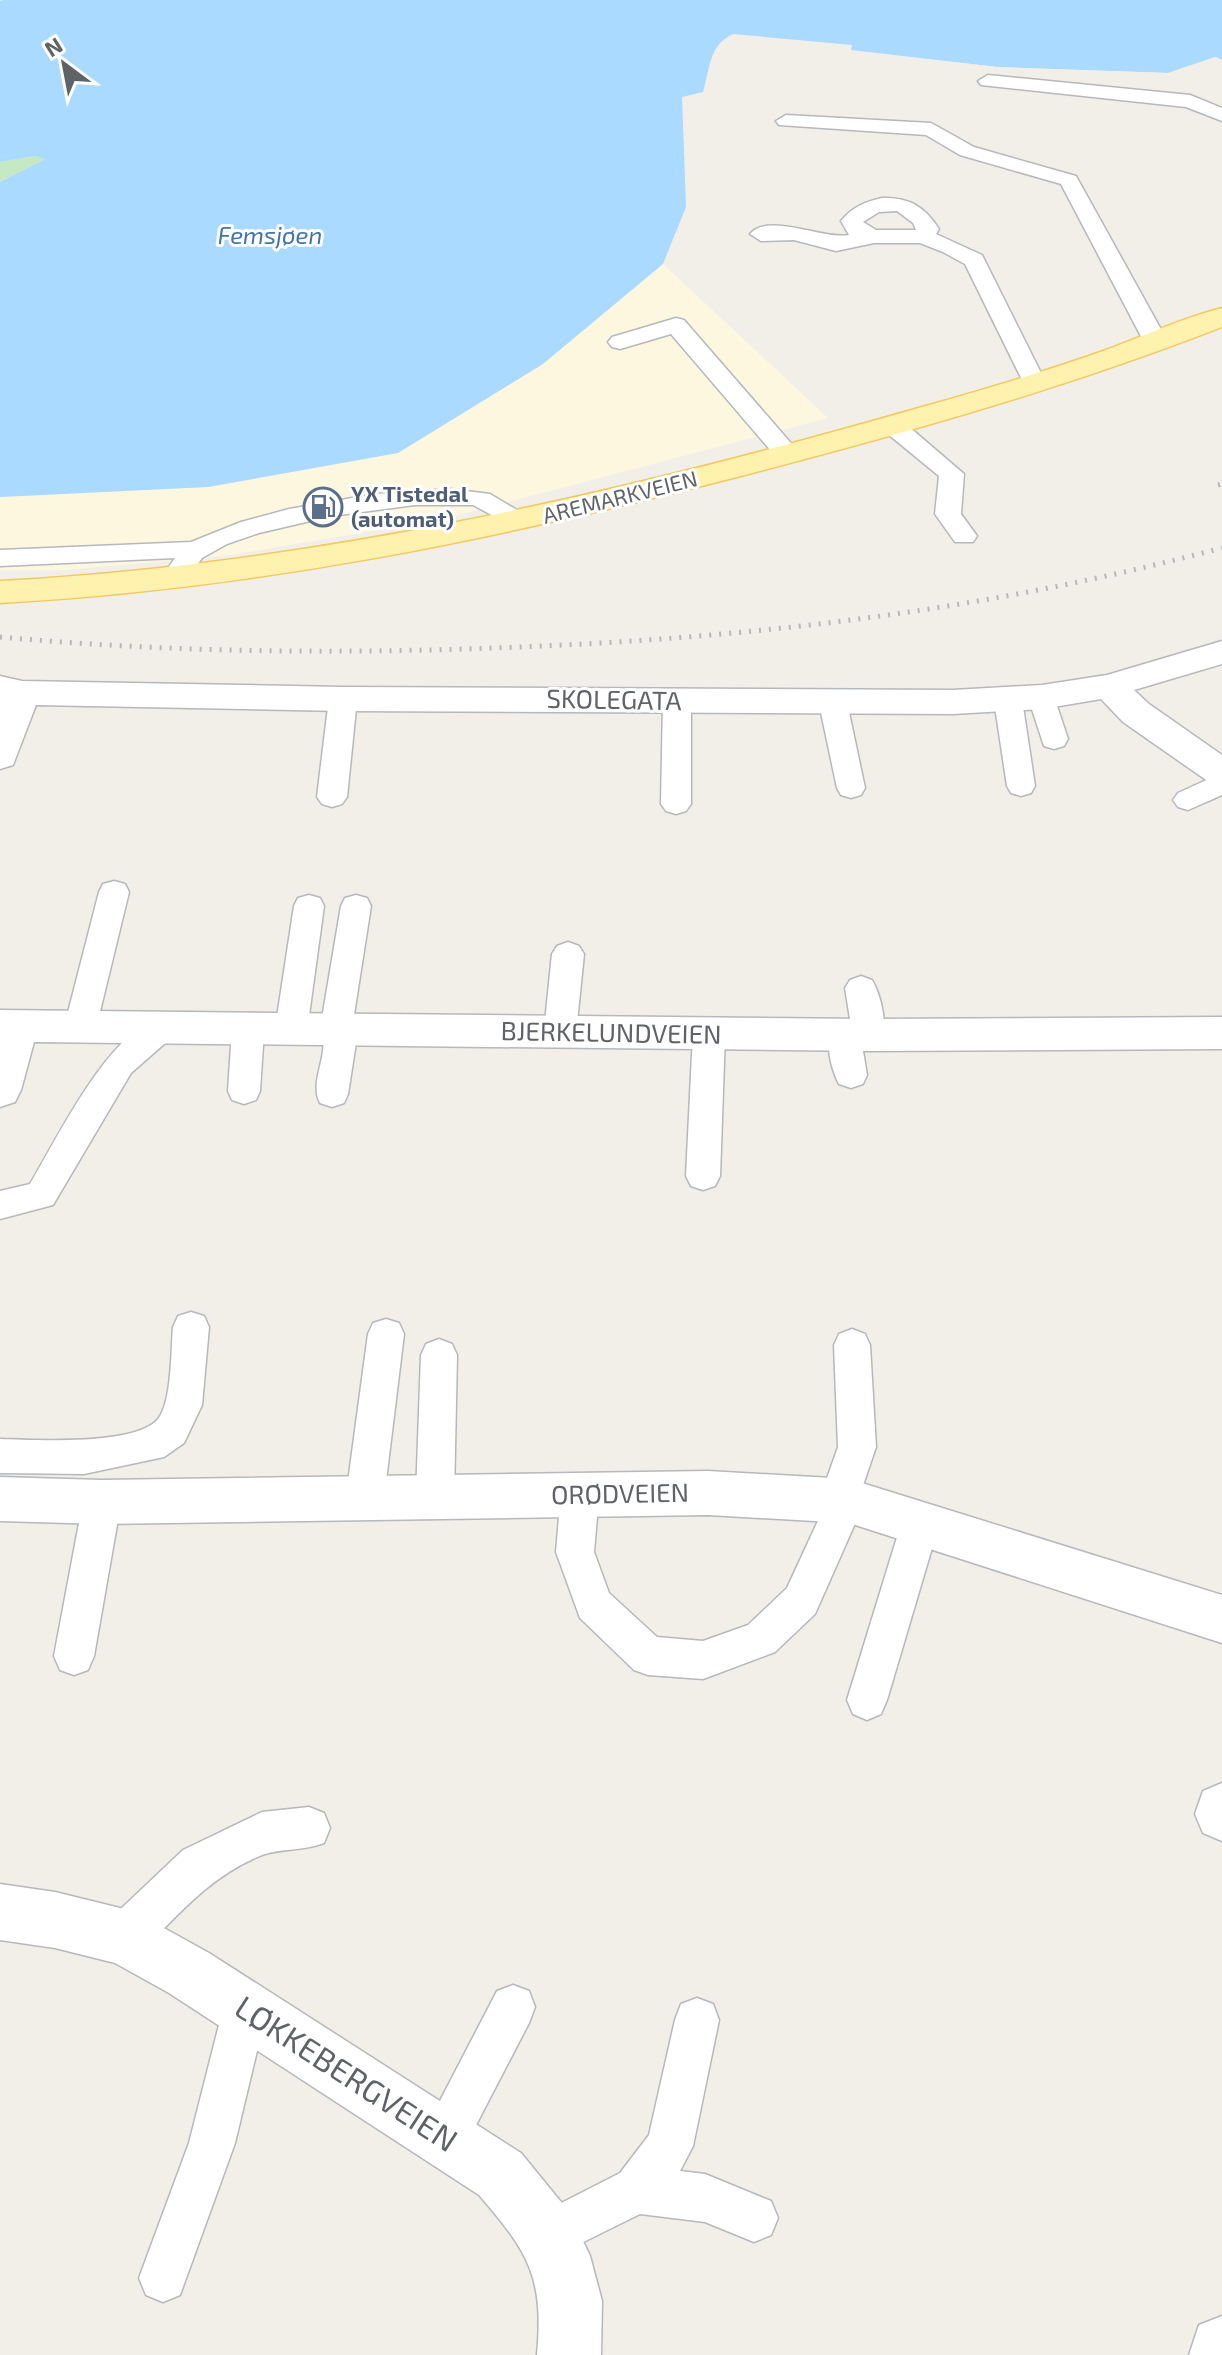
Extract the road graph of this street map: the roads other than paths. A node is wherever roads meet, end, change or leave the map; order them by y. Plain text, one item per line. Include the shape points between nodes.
1 (988, 81) dead end
2 (1222, 115) edge
3 (786, 121) dead end
4 (761, 234) dead end
5 (874, 236) junction
6 (923, 237) junction
7 (1222, 317) edge
8 (620, 342) dead end
9 (1156, 342) junction
10 (1034, 383) junction
11 (892, 425) junction
12 (787, 454) junction
13 (518, 521) junction
14 (964, 536) dead end
15 (195, 550) junction
16 (0, 558) edge
17 (174, 578) junction
18 (0, 592) edge
19 (1222, 652) edge
20 (1109, 686) junction
21 (11, 691) edge
22 (1025, 698) junction
23 (343, 699) junction
24 (677, 701) junction
25 (833, 703) junction
26 (1054, 739) dead end
27 (0, 756) edge
28 (1222, 773) edge
29 (1222, 783) edge
30 (1021, 786) dead end
31 (851, 788) dead end
32 (332, 797) dead end
33 (1188, 800) dead end
34 (676, 804) dead end
35 (114, 892) dead end
36 (309, 906) dead end
37 (356, 906) dead end
38 (568, 954) dead end
39 (861, 988) dead end
40 (8, 1027) edge
41 (80, 1028) junction
42 (160, 1029) junction
43 (248, 1030) junction
44 (291, 1030) junction
45 (339, 1030) junction
46 (560, 1032) junction
47 (1222, 1033) edge
48 (709, 1034) junction
49 (855, 1048) junction
50 (0, 1090) edge
51 (244, 1091) dead end
52 (332, 1094) dead end
53 (703, 1176) dead end
54 (0, 1205) edge
55 (191, 1327) dead end
56 (386, 1334) dead end
57 (852, 1345) dead end
58 (439, 1355) dead end
59 (0, 1456) edge
60 (580, 1494) junction
61 (435, 1496) junction
62 (365, 1497) junction
63 (0, 1499) edge
64 (842, 1501) junction
65 (102, 1502) junction
66 (921, 1521) junction
67 (1222, 1619) edge
68 (74, 1656) dead end
69 (867, 1700) dead end
70 (309, 1828) dead end
71 (0, 1912) edge
72 (124, 1937) junction
73 (513, 2007) dead end
74 (245, 2009) junction
75 (697, 2020) dead end
76 (445, 2138) junction
77 (637, 2190) junction
78 (754, 2218) dead end
79 (549, 2235) junction
80 (163, 2278) dead end
81 (1222, 2348) edge
82 (569, 2355) edge
83 (1221, 2355) edge

1 - 2 lane via 1190,101
3 - 9 lane via 931,129 967,151 1002,154 1069,180
4 - 5 lane via 794,233 836,244
5 - 6 lane
5 - 6 lane via 857,230 852,221 860,211 895,203 922,216 928,229
6 - 10 lane via 974,260
7 - 9 main road, AREMARKVEIEN
8 - 12 lane via 676,325
9 - 10 main road, AREMARKVEIEN
10 - 11 main road, AREMARKVEIEN
11 - 12 main road, AREMARKVEIEN
11 - 14 lane via 952,474 948,514
12 - 13 main road, AREMARKVEIEN
13 - 15 lane via 479,499 398,500 254,524
13 - 17 main road, AREMARKVEIEN via 315,560
15 - 16 lane
15 - 17 lane
17 - 18 main road, AREMARKVEIEN
19 - 20 street, SKOLEGATA
20 - 22 street, SKOLEGATA
20 - 28 street via 1136,713
21 - 23 street, SKOLEGATA
21 - 27 street
22 - 25 street, SKOLEGATA
22 - 26 lane
22 - 30 lane
23 - 24 street, SKOLEGATA
23 - 32 lane
24 - 25 street, SKOLEGATA
24 - 34 lane
25 - 31 lane
29 - 33 lane
35 - 41 lane
36 - 44 lane
37 - 45 lane
38 - 46 lane
39 - 49 lane
40 - 41 street, BJERKELUNDVEIEN
40 - 50 street
41 - 42 street, BJERKELUNDVEIEN
42 - 43 street, BJERKELUNDVEIEN
42 - 54 lane via 120,1064 41,1195
43 - 44 street, BJERKELUNDVEIEN
43 - 51 lane
44 - 45 street, BJERKELUNDVEIEN
45 - 46 street, BJERKELUNDVEIEN
45 - 52 lane
46 - 48 street, BJERKELUNDVEIEN
47 - 49 street, BJERKELUNDVEIEN
48 - 49 street, BJERKELUNDVEIEN
48 - 53 lane
55 - 59 lane via 184,1405 171,1431 151,1445 84,1457
56 - 62 lane
57 - 64 lane via 857,1447
58 - 61 lane
60 - 61 street, ORØDVEIEN
60 - 64 street, ORØDVEIEN via 708,1493
60 - 64 lane via 575,1552 594,1605 648,1656 703,1660 761,1639 801,1601
61 - 62 street, ORØDVEIEN
62 - 65 street, ORØDVEIEN
63 - 65 street, ORØDVEIEN
64 - 66 street, ORØDVEIEN
65 - 68 lane
66 - 67 street, ORØDVEIEN
66 - 69 lane
70 - 72 lane via 262,1833 198,1865
71 - 72 street, LØKKEBERGVEIEN
72 - 74 street, LØKKEBERGVEIEN
73 - 76 lane
74 - 76 street, LØKKEBERGVEIEN
74 - 80 lane via 212,2143
75 - 77 lane via 670,2146
76 - 79 street, LØKKEBERGVEIEN via 500,2174
77 - 78 lane via 705,2198
77 - 79 lane
79 - 82 street, LØKKEBERGVEIEN via 573,2298
81 - 83 street

